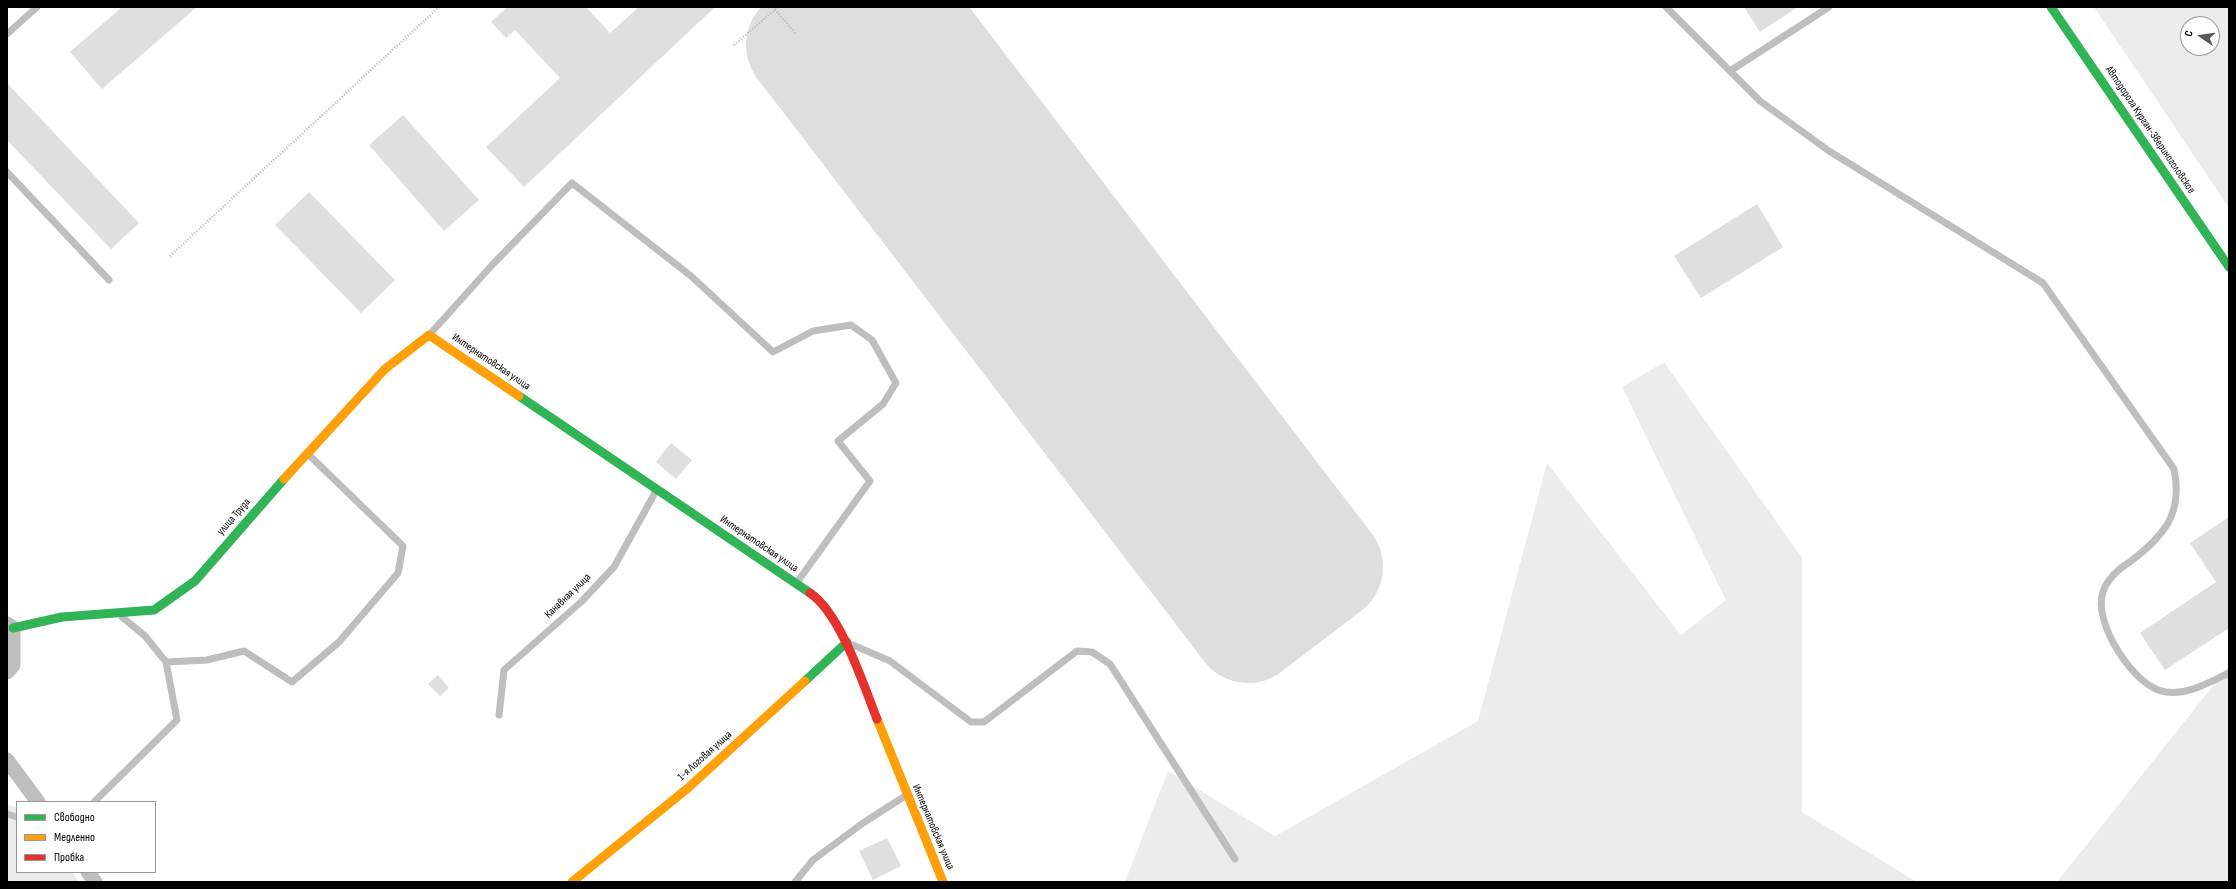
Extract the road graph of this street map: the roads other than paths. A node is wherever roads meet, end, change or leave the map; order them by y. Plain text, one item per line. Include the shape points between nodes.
1 (37, 7) edge
2 (1666, 7) edge
3 (1829, 7) edge
4 (2051, 7) edge
5 (7, 34) edge
6 (1730, 71) junction
7 (7, 172) edge
8 (2229, 267) edge
9 (109, 280) dead end
10 (430, 335) junction
11 (308, 453) junction
12 (658, 489) junction
13 (797, 583) junction
14 (117, 613) junction
15 (10, 626) edge
16 (847, 642) junction
17 (166, 662) junction
18 (7, 672) edge
19 (2229, 673) edge
20 (499, 715) dead end
21 (7, 760) edge
22 (907, 795) junction
23 (37, 801) edge
24 (95, 801) edge
25 (1235, 859) dead end
26 (89, 873) edge
27 (95, 882) edge
28 (572, 882) edge
29 (795, 882) edge
30 (943, 882) edge

1 - 5 lane
2 - 6 lane
3 - 6 lane
4 - 8 street, Автодорога Курган-Звериноголовское
6 - 19 lane via 1760,101 1829,151 2043,283 2174,469 2178,488 2173,515 2152,544 2117,571 2102,592 2102,612 2111,643 2143,682 2164,692 2186,692
7 - 9 lane
10 - 11 street, улица Труда via 385,369
10 - 12 street, Интернатовская улица
10 - 13 lane via 493,264 572,183 691,276 773,352 813,331 851,325 872,340 896,383 883,404 838,441 870,481
11 - 14 street, улица Труда via 195,581 154,610
11 - 17 lane via 403,546 398,573 339,642 292,682 244,651 206,660
12 - 13 street, Интернатовская улица
12 - 20 lane, Канавная улица via 614,567 581,602 504,670
13 - 16 street, Интернатовская улица via 818,598
14 - 15 street, улица Труда via 62,617
14 - 17 lane via 145,636
15 - 18 street via 14,665
16 - 22 street, Интернатовская улица
16 - 25 lane via 890,661 971,722 984,722 1077,651 1092,652 1110,664
16 - 28 street, 1-я Логовая улица via 688,788
17 - 24 lane via 177,720
21 - 23 street
22 - 29 lane via 813,860
22 - 30 street, Интернатовская улица
26 - 27 street

